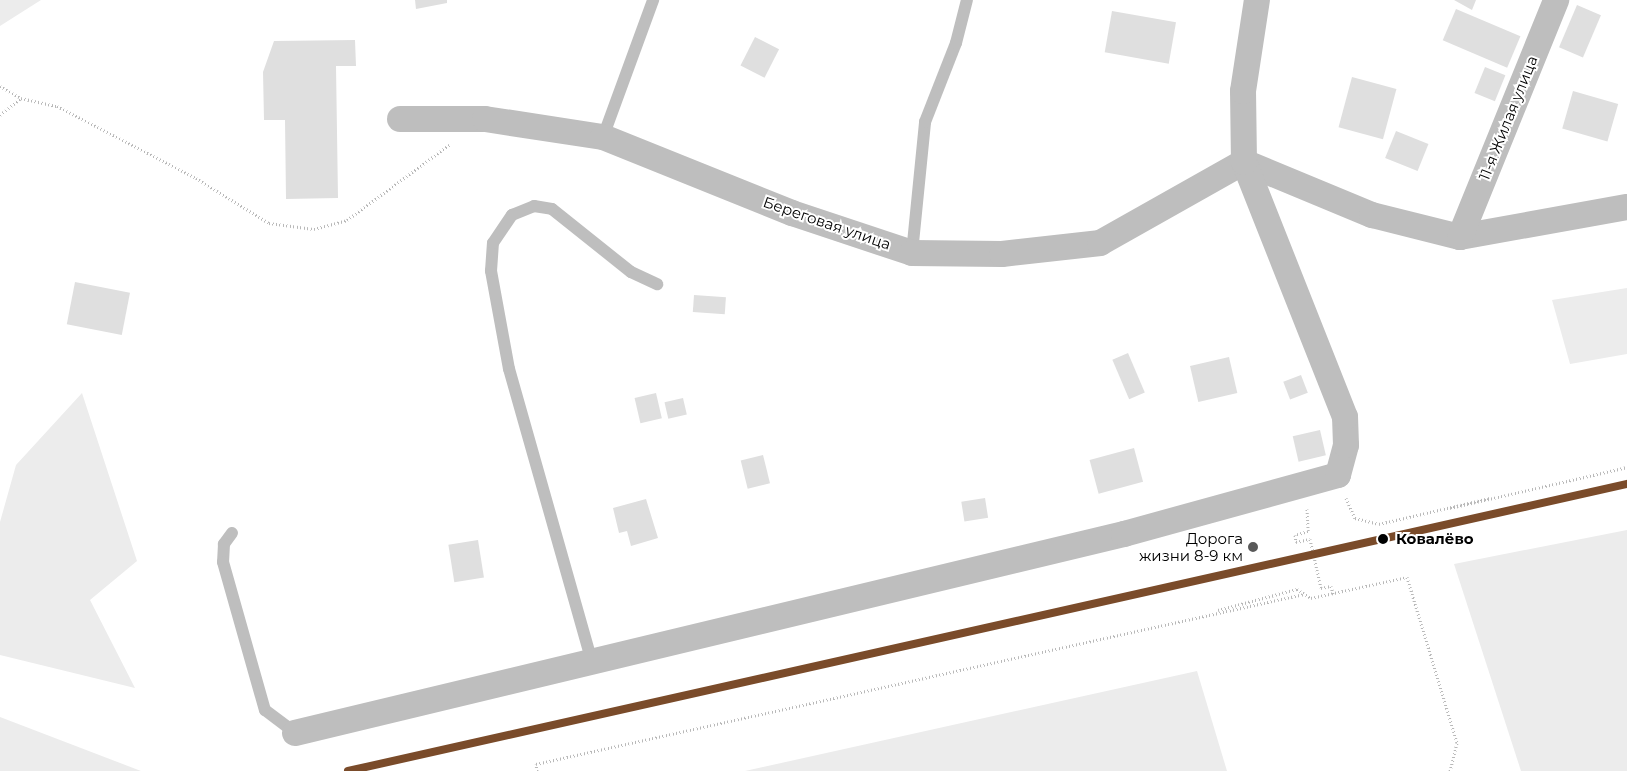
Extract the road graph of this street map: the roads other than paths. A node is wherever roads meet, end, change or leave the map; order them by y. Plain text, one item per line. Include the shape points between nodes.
1 (652, 0) edge
2 (967, 0) edge
3 (1257, 0) edge
4 (1556, 0) edge
5 (400, 119) dead end
6 (603, 137) junction
7 (1244, 162) junction
8 (1627, 207) edge
9 (1460, 237) junction
10 (912, 253) junction
11 (657, 284) dead end
12 (232, 533) dead end
13 (592, 662) junction
14 (295, 733) joint

1 - 6 lane
2 - 10 lane via 956,43 925,122
3 - 7 street via 1242,90
4 - 9 street, 11-я Жилая улица
5 - 6 street, Береговая улица via 485,119
6 - 10 street, Береговая улица via 792,213
7 - 9 street via 1372,215
7 - 10 street, Береговая улица via 1100,243 1002,254
7 - 13 street via 1345,417 1346,445 1338,475 1124,534
8 - 9 street
11 - 13 lane via 631,272 552,209 534,206 512,215 494,243 491,271 509,369
12 - 14 lane via 224,544 223,562 265,710
13 - 14 street

